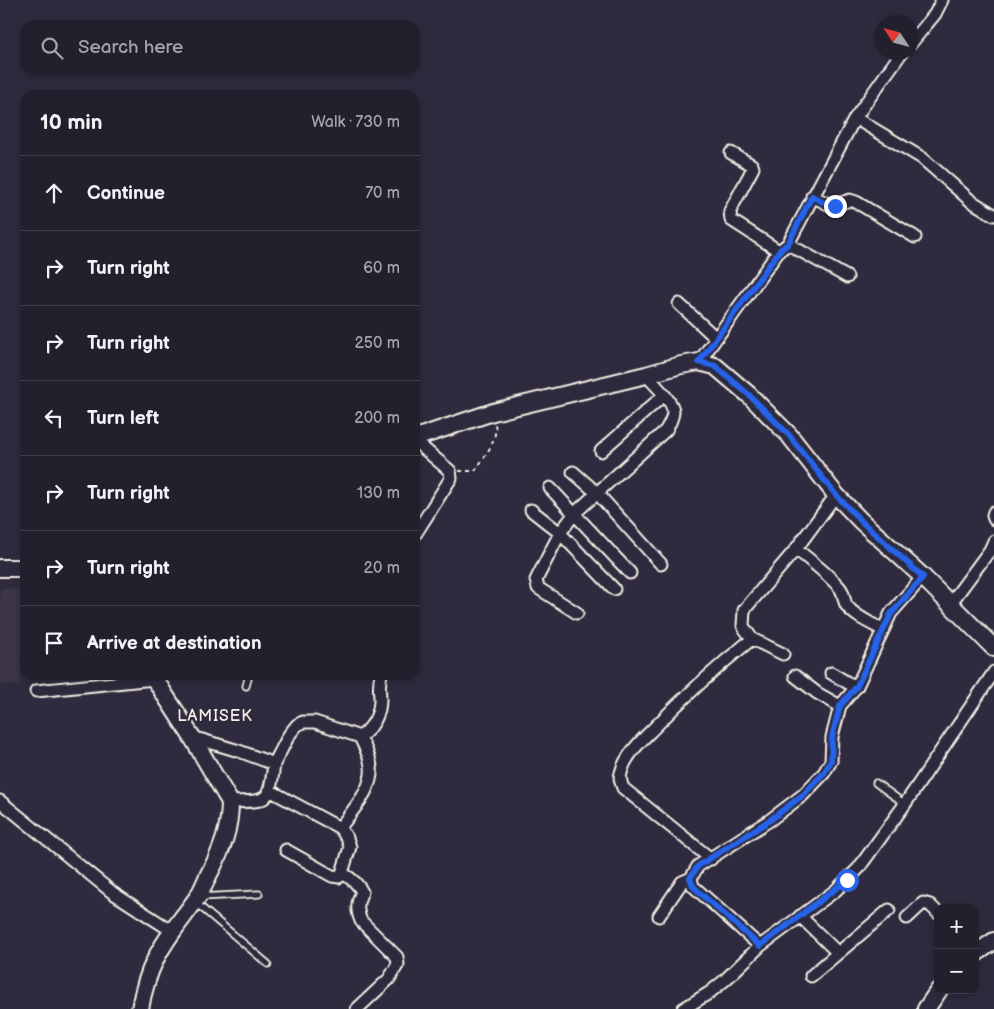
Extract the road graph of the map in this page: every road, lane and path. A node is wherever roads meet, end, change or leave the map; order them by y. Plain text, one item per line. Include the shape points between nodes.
1 (942, 0) edge
2 (919, 33) edge
3 (896, 60) edge
4 (855, 118) junction
5 (731, 153) dead end
6 (812, 196) junction
7 (994, 215) edge
8 (915, 237) dead end
9 (784, 247) junction
10 (847, 277) dead end
11 (679, 304) dead end
12 (716, 338) junction
13 (699, 362) junction
14 (646, 375) junction
15 (664, 395) junction
16 (493, 412) junction
17 (420, 436) edge
18 (420, 446) edge
19 (601, 451) dead end
20 (450, 471) junction
21 (573, 472) dead end
22 (550, 488) dead end
23 (598, 493) junction
24 (836, 495) junction
25 (531, 510) dead end
26 (994, 512) edge
27 (575, 513) junction
28 (994, 519) edge
29 (420, 527) edge
30 (560, 533) junction
31 (993, 548) edge
32 (796, 549) junction
33 (661, 564) dead end
34 (0, 568) edge
35 (20, 568) edge
36 (630, 573) dead end
37 (923, 577) junction
38 (614, 588) dead end
39 (950, 604) junction
40 (577, 613) dead end
41 (883, 630) junction
42 (752, 639) junction
43 (994, 648) edge
44 (783, 654) dead end
45 (994, 672) edge
46 (831, 673) dead end
47 (795, 676) dead end
48 (128, 680) edge
49 (155, 680) edge
50 (248, 680) edge
51 (380, 680) edge
52 (246, 686) dead end
53 (857, 686) junction
54 (36, 691) dead end
55 (840, 706) junction
56 (192, 737) junction
57 (360, 737) junction
58 (274, 764) junction
59 (876, 783) dead end
60 (271, 791) junction
61 (0, 802) edge
62 (230, 802) junction
63 (905, 804) junction
64 (340, 828) junction
65 (286, 850) dead end
66 (711, 859) junction
67 (342, 872) junction
68 (690, 878) junction
69 (259, 894) dead end
70 (196, 899) junction
71 (934, 909) edge
72 (889, 910) dead end
73 (659, 916) dead end
74 (800, 916) junction
75 (907, 918) dead end
76 (172, 931) junction
77 (994, 941) edge
78 (760, 946) junction
79 (979, 950) edge
80 (838, 953) junction
81 (268, 964) dead end
82 (810, 976) dead end
83 (936, 994) edge
84 (140, 1009) edge
85 (357, 1009) edge
86 (683, 1009) edge
87 (926, 1009) edge

1 - 2 street
3 - 4 street
4 - 6 street
4 - 7 street via 922,158 971,201
5 - 9 street via 753,168 730,211 731,220
6 - 8 street via 832,206 850,200 856,202
6 - 9 street
9 - 10 street
9 - 12 street
11 - 12 street
12 - 13 street
13 - 14 street
13 - 24 street via 715,366 748,394 789,435
14 - 15 street
14 - 16 street
15 - 19 street
15 - 23 street via 674,411 666,430
16 - 17 street
16 - 20 path via 496,434 475,471
18 - 20 street
20 - 29 street via 450,482
21 - 23 street
22 - 27 street
23 - 27 street
23 - 33 street
24 - 32 street
24 - 37 street
25 - 30 street
26 - 28 street
27 - 30 street
27 - 36 street
30 - 38 street
30 - 40 street via 536,580 538,588
31 - 39 street
32 - 41 street via 840,588 846,605 854,613
32 - 42 street via 744,610 743,626
34 - 35 street
37 - 39 street
37 - 41 street via 891,614
39 - 43 street
41 - 53 street
42 - 44 street
42 - 66 street via 674,707 632,751 621,771 623,788
45 - 63 street
46 - 53 street
47 - 55 street
48 - 54 street
49 - 56 street
50 - 52 lane
51 - 57 street via 377,718
53 - 55 street
55 - 66 street via 832,737 831,761 819,779 770,820
56 - 58 street
56 - 62 street
57 - 58 street via 314,722 303,722 289,735
57 - 64 street via 369,758 371,777
58 - 60 street
59 - 63 lane
60 - 62 street via 258,801
60 - 64 street
61 - 76 street via 113,893
62 - 70 street via 226,839
63 - 74 street via 858,869 835,891
64 - 67 street via 350,848
65 - 67 street via 332,876 339,877
66 - 68 street via 698,866
67 - 85 street via 362,892 357,904 361,922 397,958 398,964 389,979
68 - 73 street via 682,882
68 - 78 street via 700,893
69 - 70 lane
70 - 76 street
70 - 81 lane
71 - 75 street via 923,903
72 - 80 street
74 - 78 street
74 - 80 street
76 - 84 street via 149,973
77 - 79 street
78 - 86 street via 725,980
80 - 82 street
83 - 87 street

